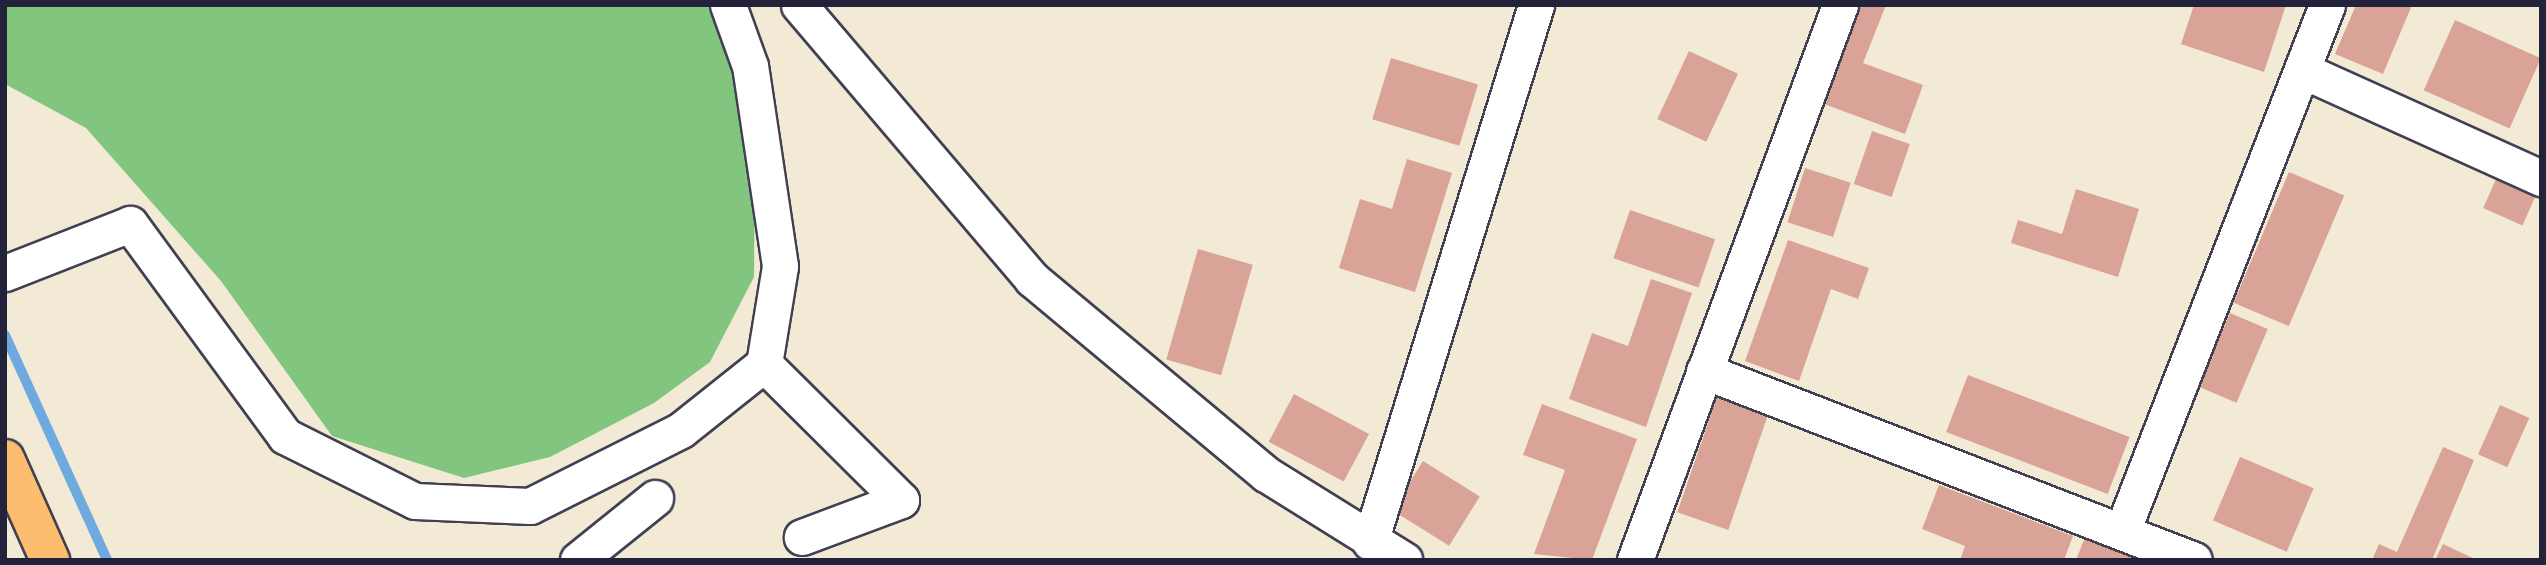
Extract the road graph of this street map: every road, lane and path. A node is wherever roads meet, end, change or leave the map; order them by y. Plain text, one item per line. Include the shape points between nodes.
1 (728, 5) edge
2 (799, 5) edge
3 (1536, 5) edge
4 (1840, 5) edge
5 (2327, 5) edge
6 (2305, 72) junction
7 (2541, 178) edge
8 (5, 273) edge
9 (764, 364) junction
10 (1704, 371) junction
11 (5, 459) edge
12 (655, 498) dead end
13 (2123, 529) junction
14 (802, 537) dead end
15 (1370, 542) junction
16 (50, 560) edge
17 (579, 560) edge
18 (1404, 560) edge
19 (1635, 560) edge
20 (2194, 560) edge

1 - 9 street via 750,66 779,266
2 - 15 street via 1032,279 1266,474
3 - 15 street
4 - 10 street
5 - 6 street
6 - 7 street
6 - 13 street
8 - 9 street via 130,224 285,436 415,501 530,506 681,430
9 - 14 street via 901,500
10 - 13 street
10 - 19 street
11 - 16 highway
12 - 17 street
13 - 20 street
15 - 18 street

